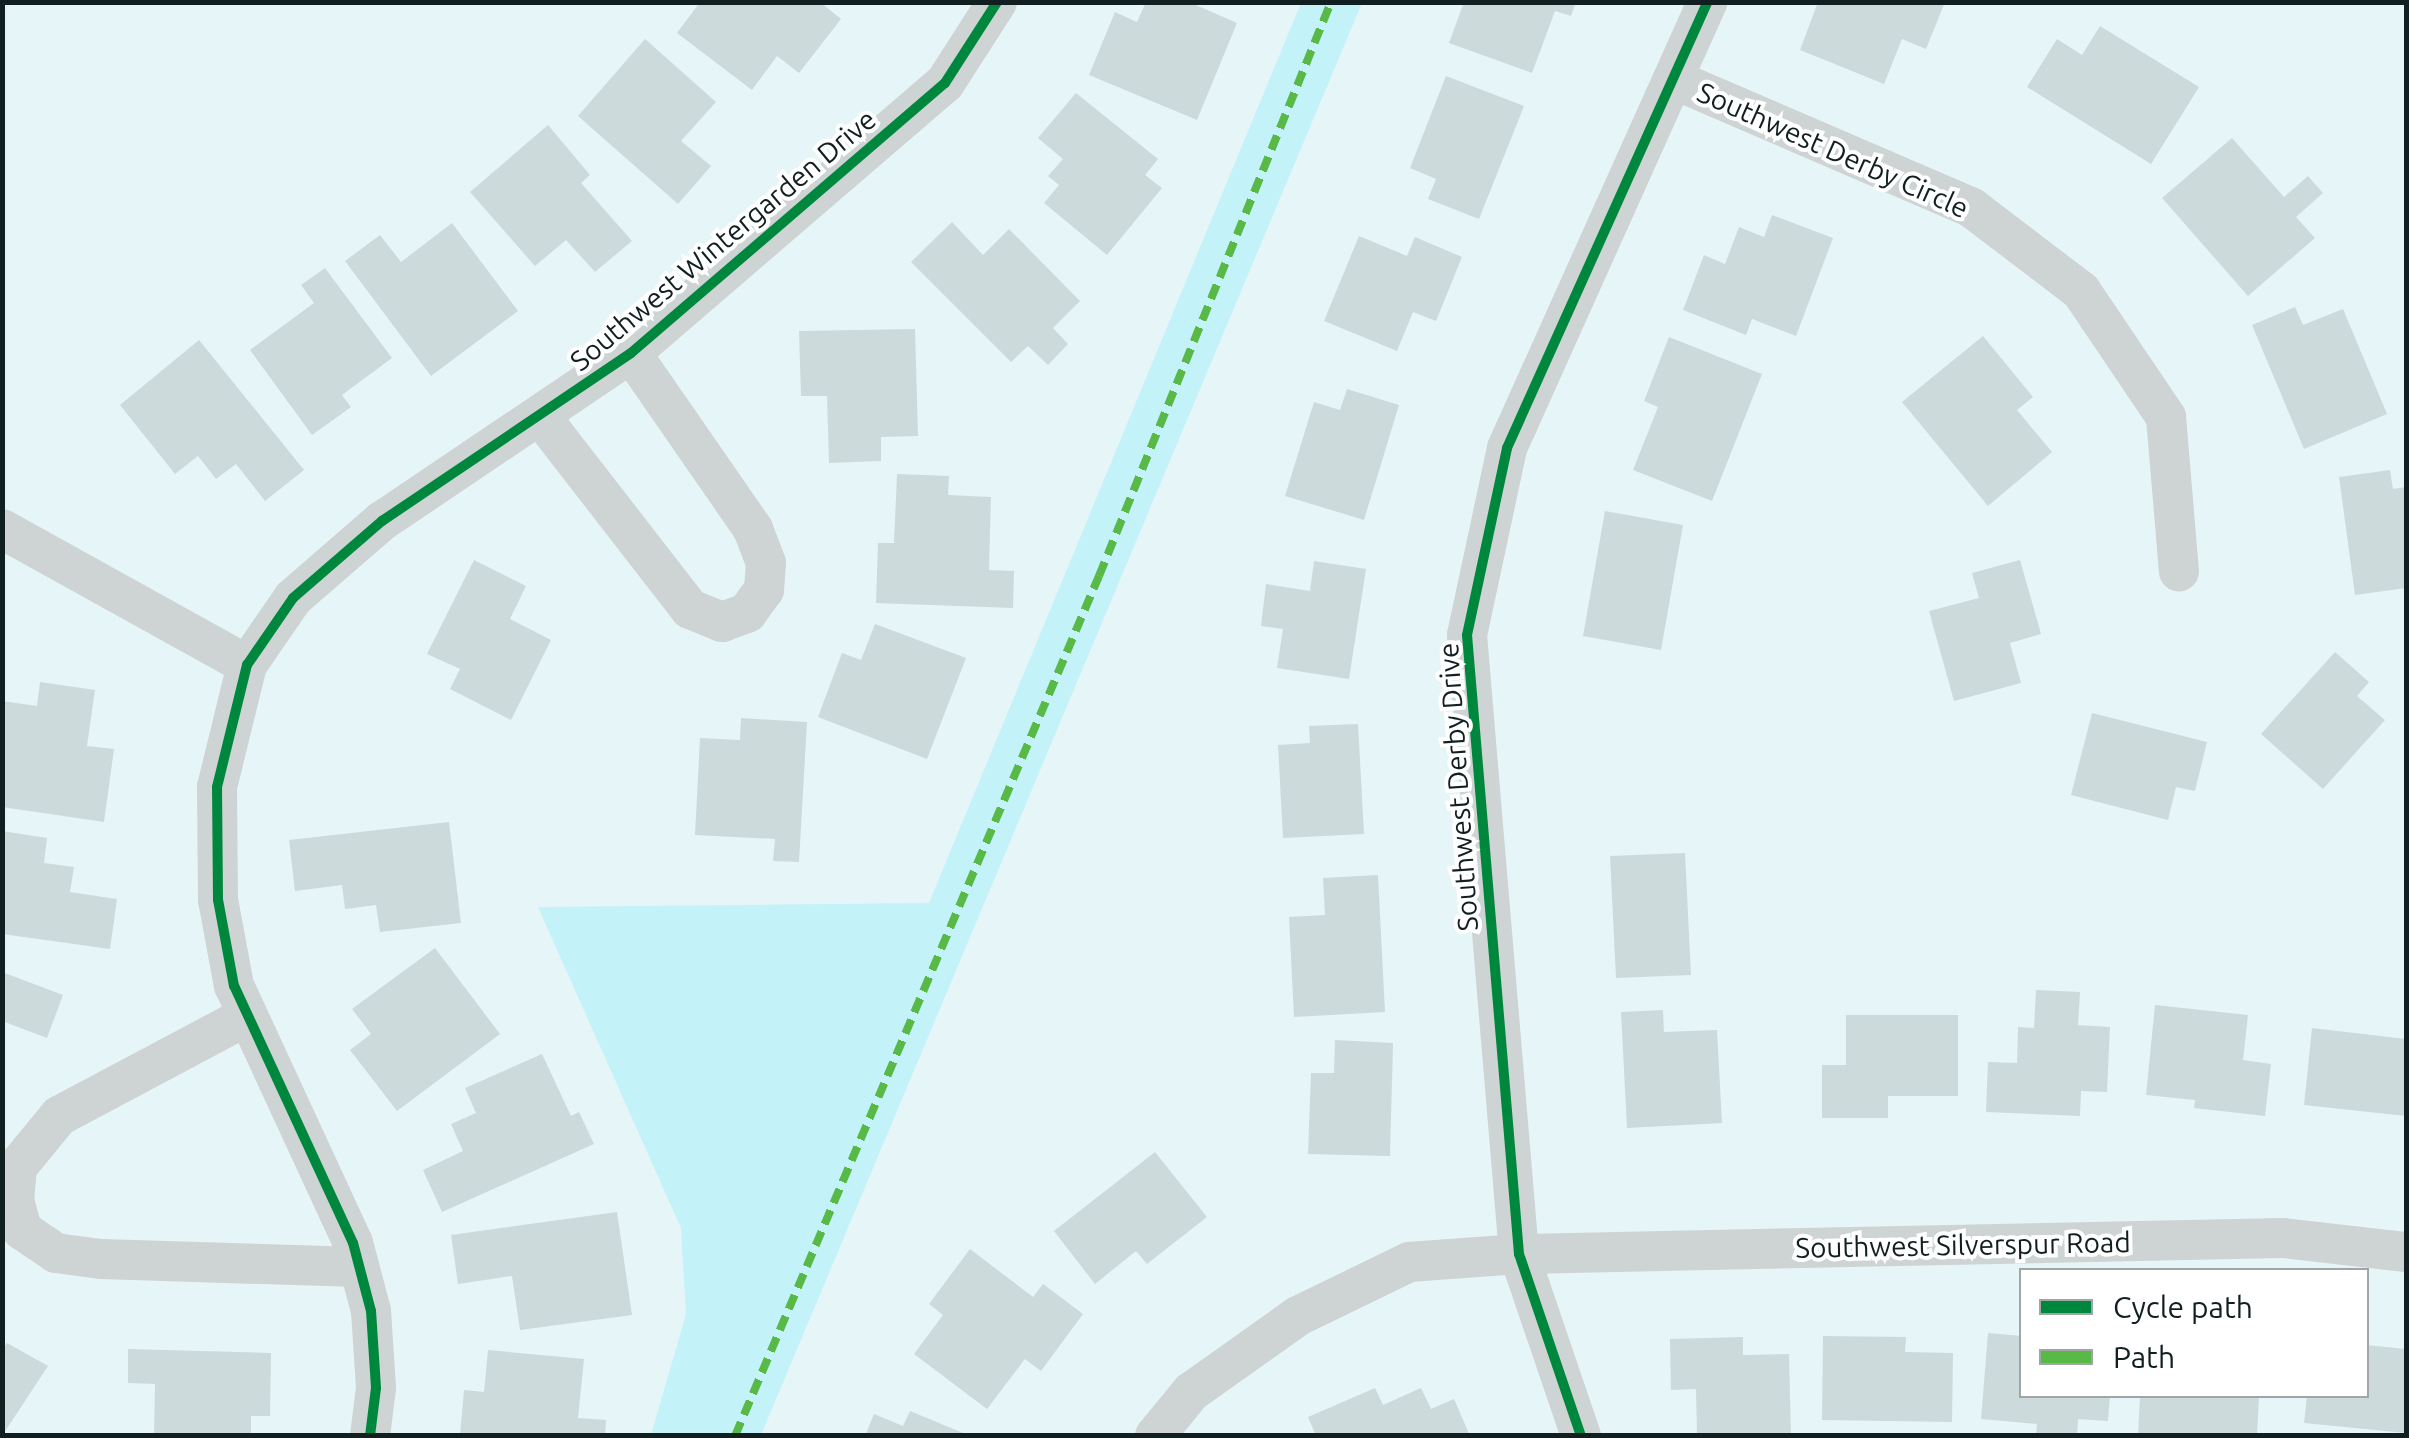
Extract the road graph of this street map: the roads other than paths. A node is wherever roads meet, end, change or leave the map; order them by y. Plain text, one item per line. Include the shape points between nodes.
1 (997, 2) edge
2 (1706, 2) edge
3 (1674, 79) junction
4 (631, 353) junction
5 (541, 417) junction
6 (2, 529) edge
7 (2180, 572) dead end
8 (247, 665) junction
9 (247, 1016) junction
10 (2406, 1252) edge
11 (1519, 1254) junction
12 (360, 1267) junction
13 (370, 1436) edge
14 (1155, 1436) edge
15 (1581, 1436) edge

1 - 4 street, Southwest Wintergarden Drive via 945,83
2 - 3 street, Southwest Derby Drive
3 - 7 street, Southwest Derby Circle via 1972,208 2081,291 2166,417
3 - 11 street, Southwest Derby Drive via 1507,448 1467,635
4 - 5 street, Southwest Wintergarden Drive
4 - 5 street via 753,529 766,563 764,590 746,612 722,622 690,609
5 - 8 street, Southwest Wintergarden Drive via 382,521 293,598
6 - 8 street
8 - 9 street, Southwest Wintergarden Drive via 217,787 218,900 234,986
9 - 12 street, Southwest Wintergarden Drive via 318,1158
9 - 12 street via 59,1116 17,1167 14,1200 22,1230 56,1253 101,1259
10 - 11 street, Southwest Silverspur Road via 2283,1238
11 - 14 street, Southwest Silverspur Road via 1409,1262 1298,1316 1191,1392
11 - 15 street, Southwest Derby Drive
12 - 13 street, Southwest Wintergarden Drive via 371,1311 376,1388

